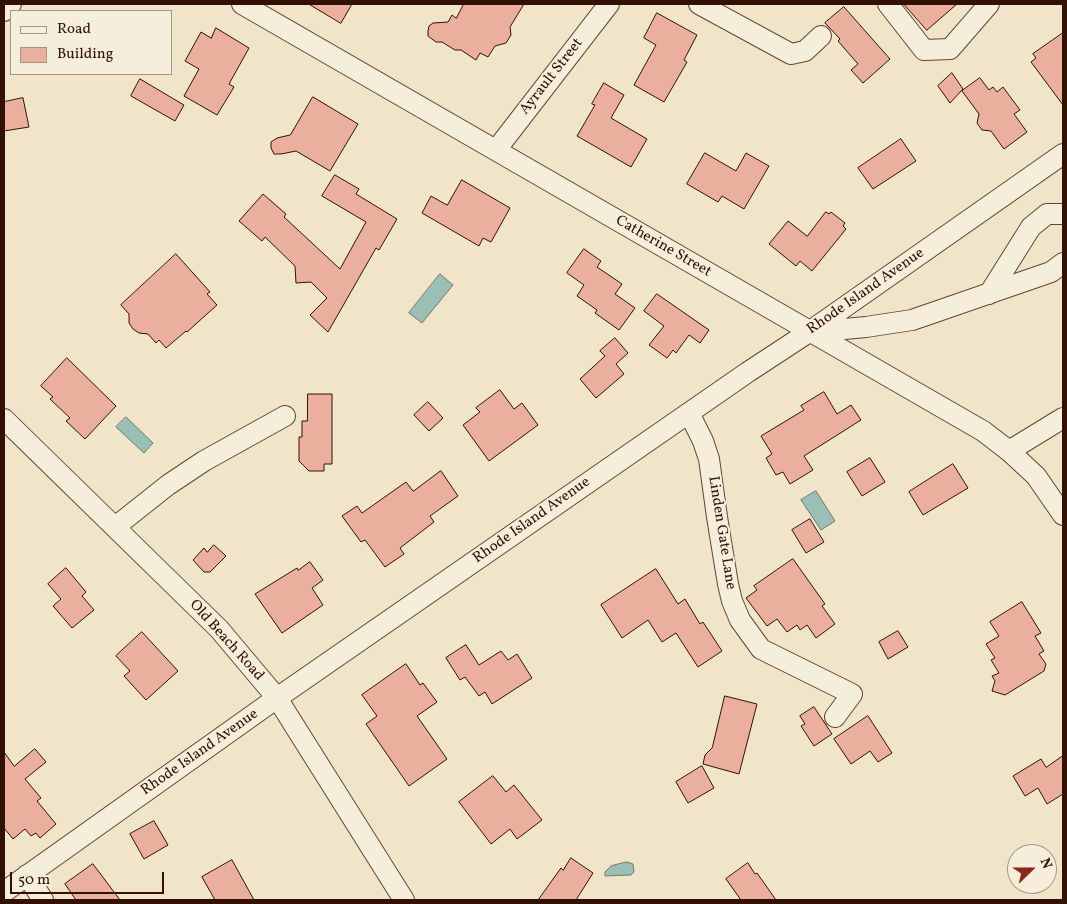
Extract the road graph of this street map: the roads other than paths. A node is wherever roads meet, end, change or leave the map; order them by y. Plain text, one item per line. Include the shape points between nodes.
1 (11, 4) edge
2 (242, 4) edge
3 (609, 4) edge
4 (699, 4) edge
5 (888, 4) edge
6 (989, 4) edge
7 (4, 11) edge
8 (821, 36) dead end
9 (496, 150) junction
10 (1063, 154) edge
11 (1063, 214) edge
12 (1063, 263) edge
13 (989, 294) junction
14 (809, 332) junction
15 (688, 413) junction
16 (285, 416) dead end
17 (1063, 418) edge
18 (4, 419) edge
19 (1009, 451) junction
20 (1063, 515) edge
21 (115, 527) junction
22 (277, 698) junction
23 (835, 717) dead end
24 (27, 875) junction
25 (4, 892) edge
26 (43, 900) edge
27 (404, 900) edge

1 - 7 street
2 - 9 street, Catherine Street
3 - 9 street, Ayrault Street
4 - 8 street via 791,54 805,50
5 - 6 street via 924,50 950,49
9 - 14 street, Catherine Street
10 - 14 street, Rhode Island Avenue
11 - 13 street via 1047,214 1031,227
12 - 13 street via 1051,272
13 - 14 street via 912,320
14 - 15 street, Rhode Island Avenue
14 - 19 street, Catherine Street via 983,430
15 - 22 street, Rhode Island Avenue
15 - 23 street, Linden Gate Lane via 709,459 732,601 740,620 761,649 852,694
16 - 21 street via 204,461
17 - 19 street
18 - 21 street, Old Beach Road
19 - 20 street, Catherine Street via 1036,476
21 - 22 street, Old Beach Road via 219,629
22 - 24 street, Rhode Island Avenue
22 - 27 street, Old Beach Road
24 - 25 street, Rhode Island Avenue
24 - 26 street

